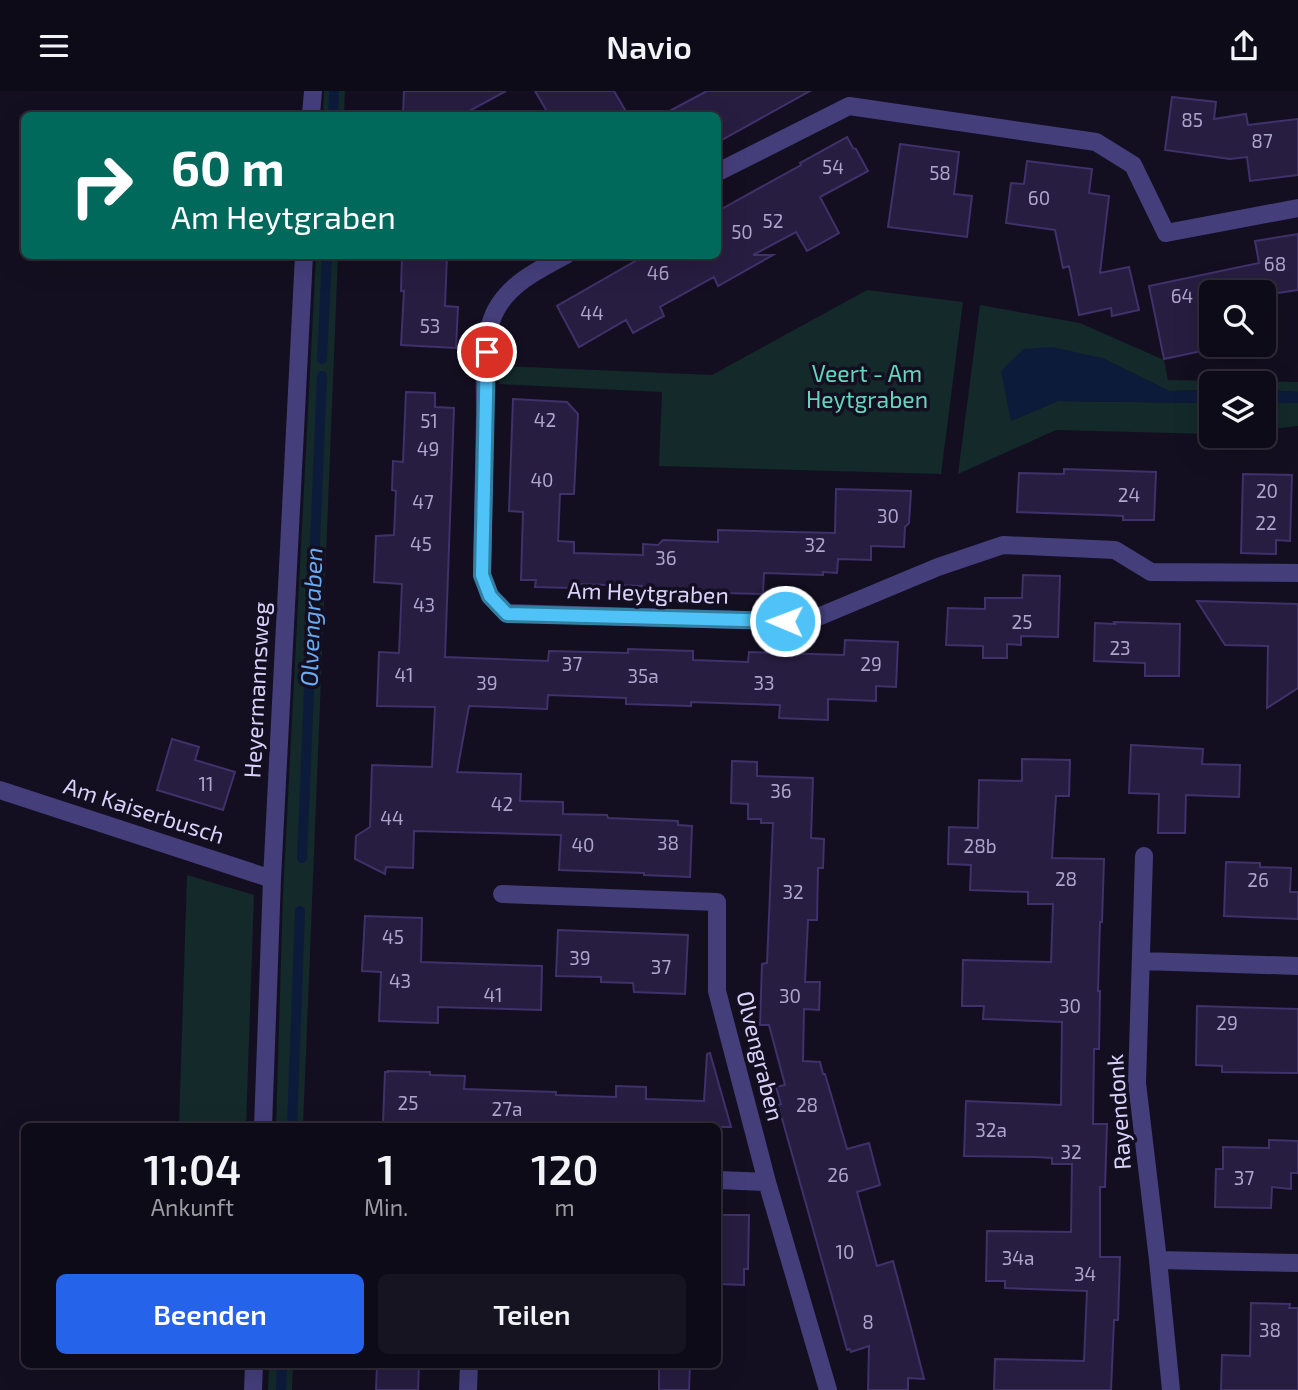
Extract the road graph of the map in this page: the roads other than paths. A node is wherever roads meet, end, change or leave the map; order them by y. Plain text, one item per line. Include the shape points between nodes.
1 (313, 91) edge
2 (311, 112) edge
3 (721, 170) edge
4 (1298, 208) edge
5 (304, 259) edge
6 (558, 259) edge
7 (1298, 573) edge
8 (0, 790) edge
9 (1144, 856) dead end
10 (272, 879) junction
11 (502, 894) dead end
12 (1142, 961) junction
13 (1298, 966) edge
14 (263, 1123) edge
15 (721, 1180) edge
16 (767, 1182) junction
17 (1158, 1260) junction
18 (1298, 1263) edge
19 (254, 1368) edge
20 (469, 1368) edge
21 (253, 1390) edge
22 (468, 1390) edge
23 (828, 1390) edge
24 (1171, 1390) edge

1 - 2 street
3 - 4 street via 849,106 1096,142 1133,165 1166,233
5 - 10 street, Heyermannsweg
6 - 7 street, Am Heytgraben via 512,289 496,310 489,331 482,575 490,596 507,614 806,622 1003,545 1115,550 1151,572
8 - 10 street, Am Kaiserbusch
9 - 12 street, Rayendonk
10 - 14 street, Heyermannsweg
11 - 16 street, Olvengraben via 717,902 717,991
12 - 13 street
12 - 17 street, Rayendonk via 1137,1083
15 - 16 street
16 - 23 street, Olvengraben
17 - 18 street
17 - 24 street, Rayendonk
19 - 21 street
20 - 22 street

